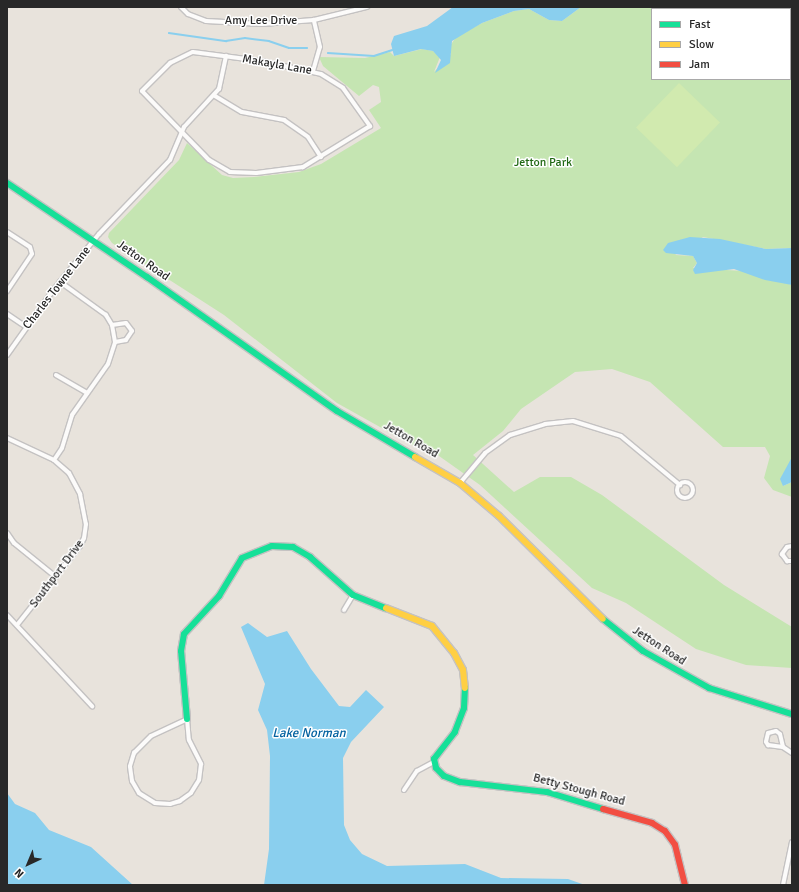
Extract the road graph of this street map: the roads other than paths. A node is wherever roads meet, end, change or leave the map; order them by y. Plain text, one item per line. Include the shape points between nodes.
1 (181, 7) edge
2 (367, 7) edge
3 (314, 20) junction
4 (226, 56) junction
5 (313, 71) junction
6 (215, 96) junction
7 (183, 131) junction
8 (321, 157) junction
9 (8, 185) edge
10 (7, 232) edge
11 (95, 241) junction
12 (60, 282) junction
13 (7, 291) edge
14 (7, 314) edge
15 (112, 325) junction
16 (26, 327) junction
17 (115, 342) junction
18 (7, 355) edge
19 (56, 375) dead end
20 (87, 393) junction
21 (7, 438) edge
22 (54, 460) junction
23 (460, 483) junction
24 (680, 485) dead end
25 (7, 533) edge
26 (792, 546) edge
27 (792, 562) edge
28 (56, 577) junction
29 (353, 595) junction
30 (344, 610) dead end
31 (7, 615) edge
32 (17, 625) junction
33 (92, 706) dead end
34 (792, 714) edge
35 (187, 718) junction
36 (783, 747) junction
37 (792, 752) edge
38 (434, 762) junction
39 (404, 790) dead end
40 (792, 842) edge
41 (685, 885) edge
42 (783, 885) edge

1 - 3 street, Amy Lee Drive via 188,14 206,21 262,24
2 - 3 street, Amy Lee Drive
3 - 5 street via 320,47
4 - 5 street, Makayla Lane
4 - 6 street via 222,83
4 - 7 street, Makayla Lane via 202,52 184,54 170,63 142,91
5 - 8 street, Makayla Lane via 344,88 370,126
6 - 7 street, Charles Towne Lane via 189,121
6 - 8 street via 242,112 284,120 308,137
7 - 8 street, Makayla Lane via 209,160 230,172 243,174 291,170 303,167
7 - 11 street, Charles Towne Lane via 170,160
9 - 11 street, Jetton Road
10 - 13 street via 30,247 32,254
11 - 12 street, Charles Towne Lane
11 - 23 street, Jetton Road via 337,412
12 - 15 street via 102,311
12 - 16 street, Charles Towne Lane
14 - 16 street
15 - 17 street
15 - 17 street via 126,323 132,331 126,340
16 - 18 street, Charles Towne Lane
17 - 20 street via 108,364
19 - 20 street
20 - 22 street via 72,415 62,448
21 - 22 street, Southport Drive
22 - 28 street, Southport Drive via 69,473 77,487 86,524 82,542
23 - 24 street via 485,453 510,435 545,424 573,422 592,425 621,436
23 - 34 street, Jetton Road via 499,516 592,611 643,651 710,688 741,700
25 - 28 street via 14,543
26 - 27 street via 787,547 782,554 787,561
28 - 32 street, Southport Drive
29 - 30 street
29 - 35 street via 315,560 293,547 272,546 245,556 219,596 188,628 182,640 181,661
29 - 38 street via 432,626 460,662 466,687 464,708 452,737
31 - 32 street
32 - 33 street
35 - 35 street via 151,736 134,753 130,766 132,781 139,794 154,803 174,804 180,801 191,793 199,780 201,764 189,740
36 - 36 street via 780,734 776,731 768,733 768,745
36 - 37 street
38 - 39 street via 417,772
38 - 41 street, Betty Stough Road via 439,772 454,781 547,792 652,823 665,831 675,845
40 - 42 street

